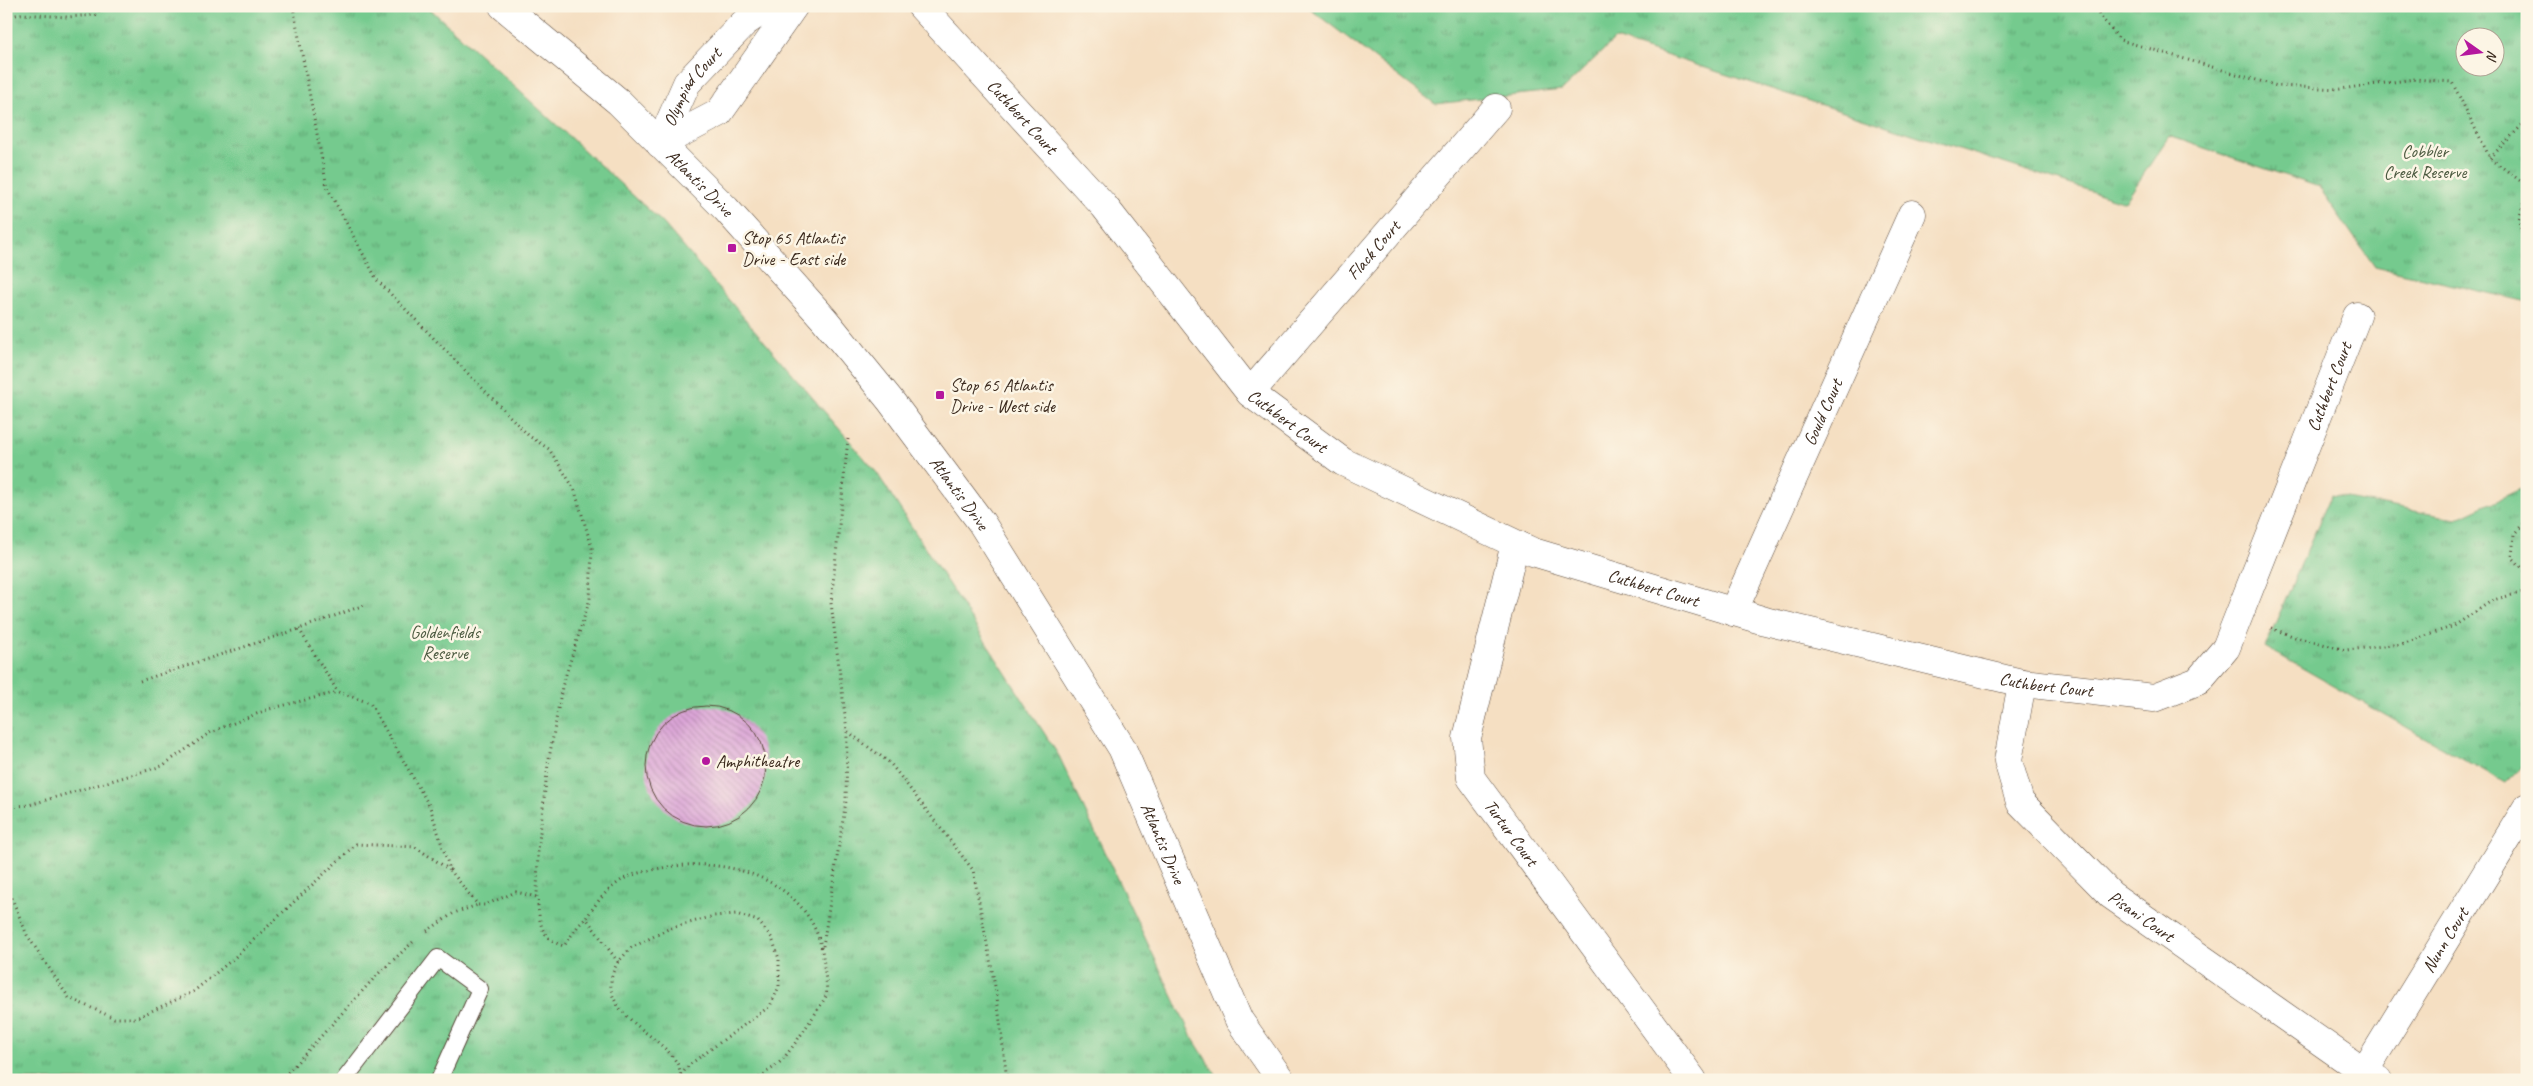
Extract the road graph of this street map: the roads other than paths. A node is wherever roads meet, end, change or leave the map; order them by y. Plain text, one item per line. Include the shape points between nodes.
1 (503, 6) edge
2 (769, 6) edge
3 (794, 6) edge
4 (921, 6) edge
5 (1496, 108) dead end
6 (660, 144) junction
7 (1912, 214) dead end
8 (2357, 316) dead end
9 (1250, 393) junction
10 (1516, 544) junction
11 (1733, 612) junction
12 (2022, 683) junction
13 (2527, 808) edge
14 (2371, 1076) edge
15 (344, 1080) edge
16 (439, 1080) edge
17 (1281, 1080) edge
18 (1693, 1080) edge

1 - 6 street, Atlantis Drive via 619,102
2 - 6 street, Olympiad Court via 744,23 687,83
3 - 6 street, Olympiad Court via 719,113
4 - 9 street, Cuthbert Court via 1104,206
5 - 9 street, Flack Court
6 - 17 street, Atlantis Drive via 726,209 824,319 890,400 981,522 1122,748 1239,1020
7 - 11 street, Gould Court
8 - 12 street, Cuthbert Court via 2226,648 2198,681 2154,698
9 - 10 street, Cuthbert Court via 1343,462
10 - 11 street, Cuthbert Court via 1533,552
10 - 18 street, Turtur Court via 1467,738 1471,778
11 - 12 street, Cuthbert Court
12 - 14 street, Pisani Court via 2008,762 2020,802 2111,895
13 - 14 street, Nunn Court
15 - 16 lane via 438,958 480,989

